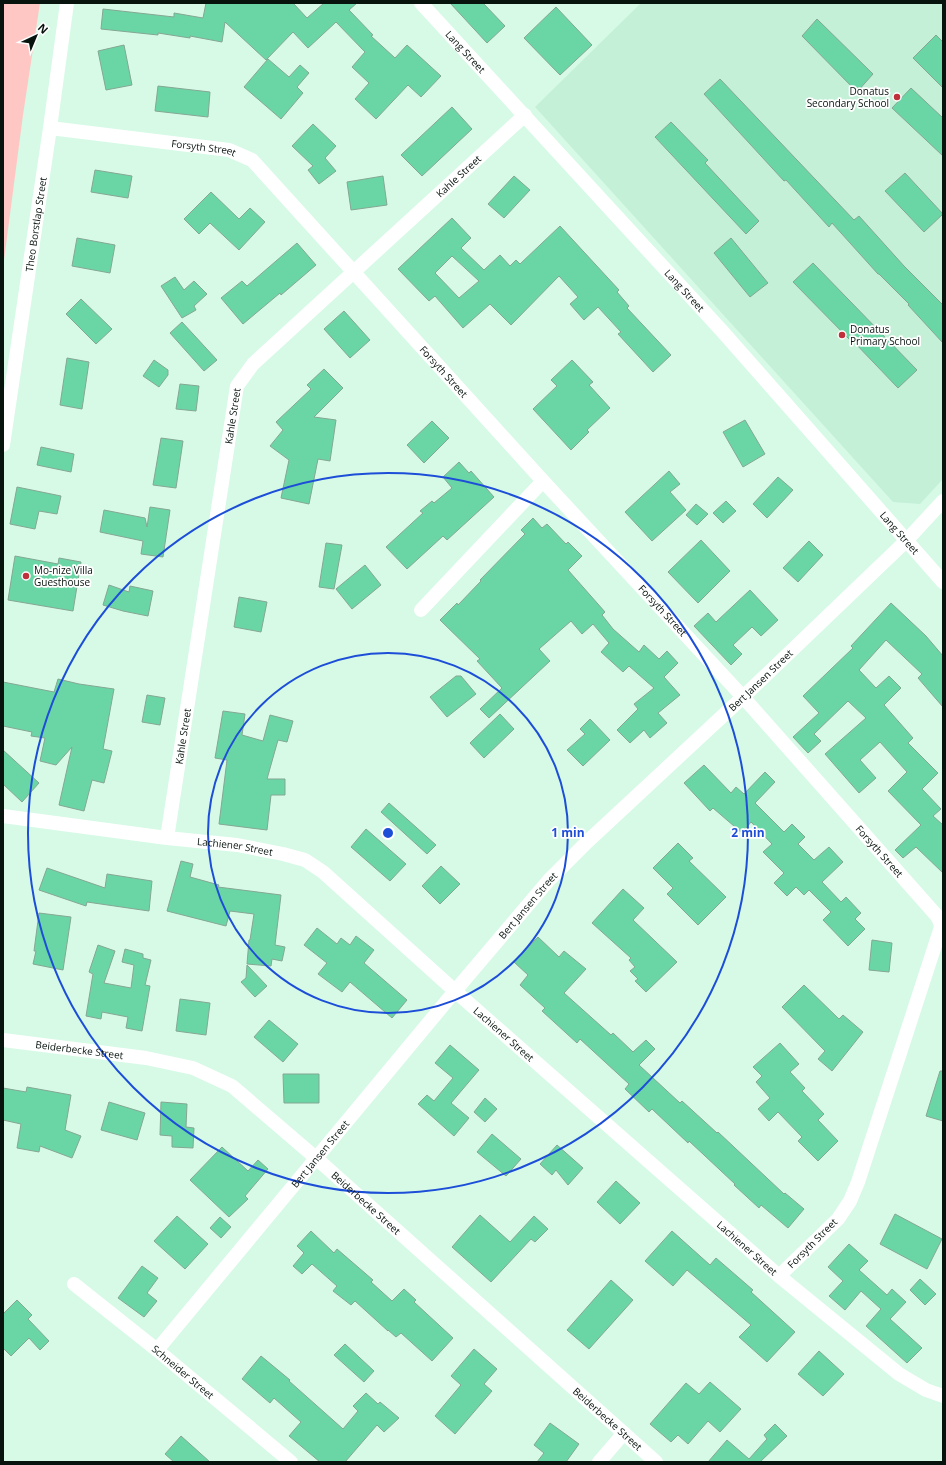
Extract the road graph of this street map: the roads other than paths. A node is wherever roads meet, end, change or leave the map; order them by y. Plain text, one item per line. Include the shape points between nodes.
1 (67, 3) edge
2 (421, 3) edge
3 (525, 115) junction
4 (50, 128) junction
5 (354, 272) junction
6 (3, 445) edge
7 (543, 481) junction
8 (943, 502) edge
9 (906, 541) junction
10 (943, 582) edge
11 (421, 610) dead end
12 (743, 697) junction
13 (3, 816) edge
14 (168, 838) junction
15 (455, 991) junction
16 (3, 1040) edge
17 (316, 1158) junction
18 (779, 1276) junction
19 (74, 1284) dead end
20 (157, 1350) junction
21 (943, 1396) edge
22 (624, 1433) junction
23 (291, 1462) edge
24 (599, 1462) edge
25 (656, 1462) edge

1 - 4 street, Theo Borstlap Street
2 - 3 street, Lang Street
3 - 5 street, Kahle Street
3 - 9 street, Lang Street via 722,331
4 - 5 street, Forsyth Street via 229,150 252,160
4 - 6 street, Theo Borstlap Street
5 - 7 street, Forsyth Street
5 - 14 street, Kahle Street via 253,364 237,386
7 - 11 street
7 - 12 street, Forsyth Street
8 - 9 street, Bert Jansen Street
9 - 10 street, Lang Street
9 - 12 street, Bert Jansen Street
12 - 15 street, Bert Jansen Street via 549,880
12 - 18 street, Forsyth Street via 937,916 941,927 850,1201 838,1219
13 - 14 street, Lachiener Street
14 - 15 street, Lachiener Street via 238,846 305,860 323,872
15 - 17 street, Bert Jansen Street
15 - 18 street, Lachiener Street
16 - 17 street, Beiderbecke Street via 146,1058 193,1068 232,1086
17 - 20 street, Bert Jansen Street
17 - 22 street, Beiderbecke Street
18 - 21 street, Lachiener Street via 900,1374 926,1390
19 - 20 street, Schneider Street
20 - 23 street, Schneider Street
22 - 24 street
22 - 25 street, Beiderbecke Street

